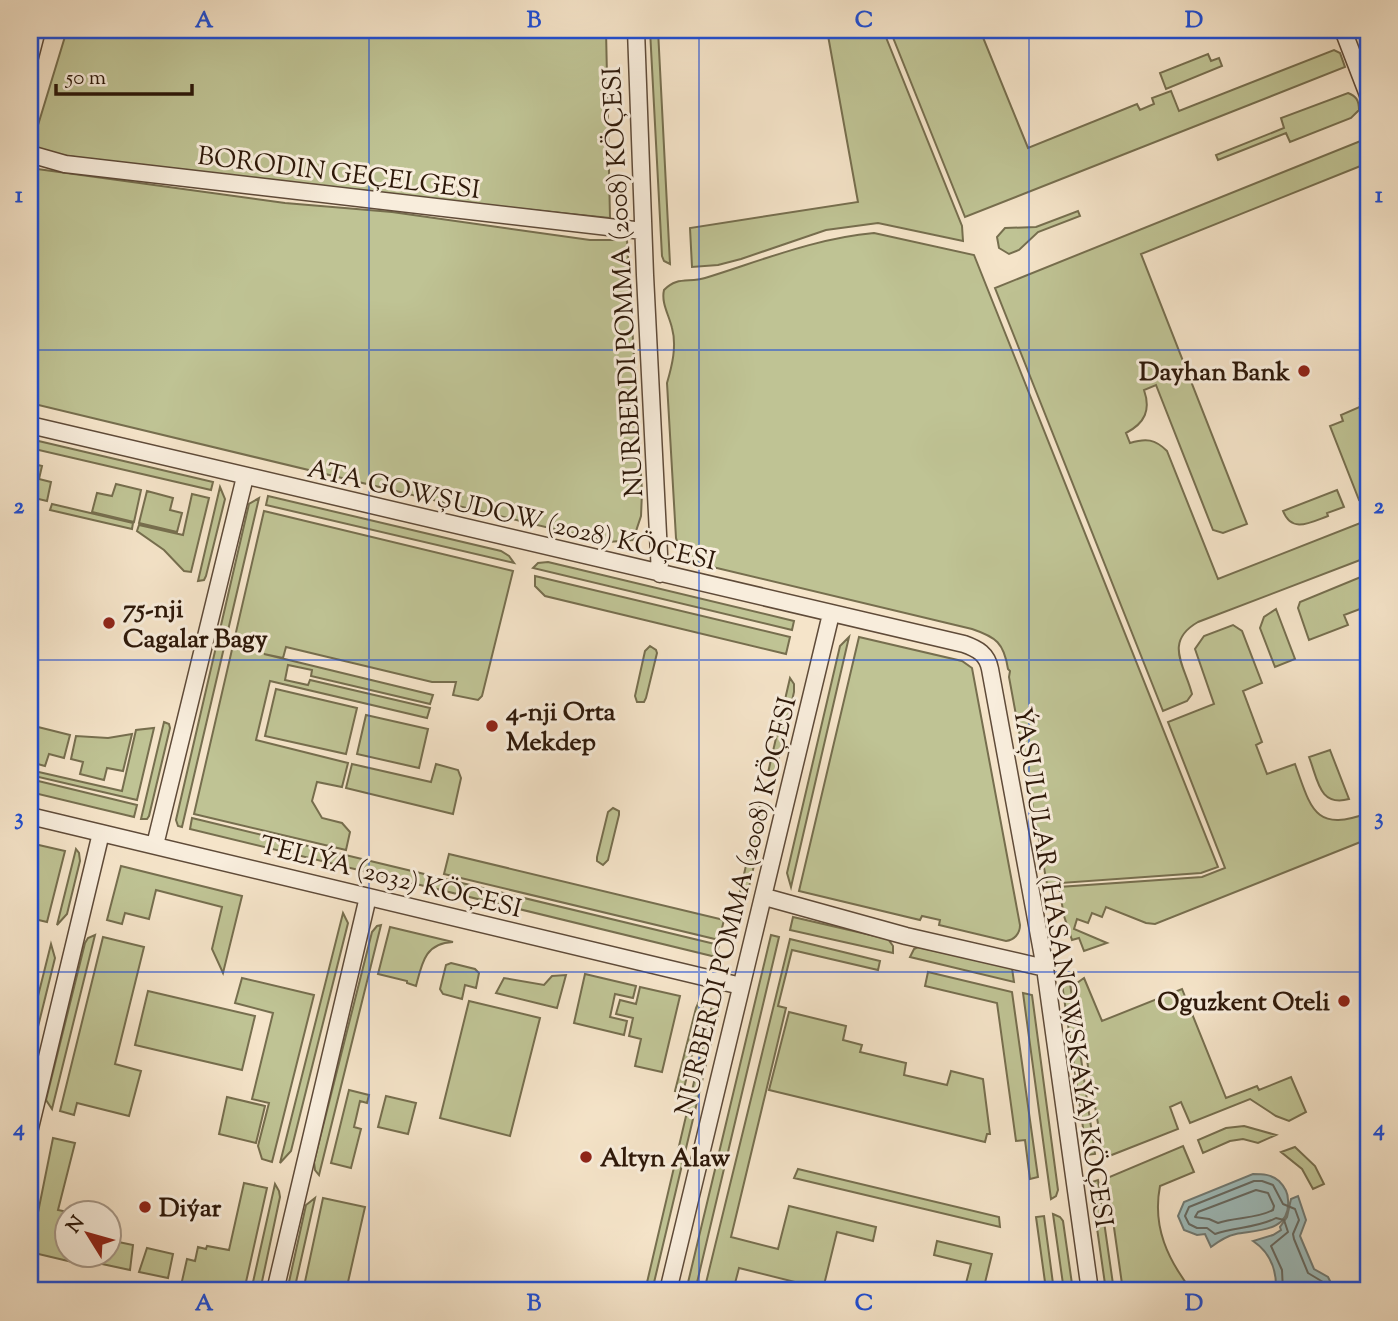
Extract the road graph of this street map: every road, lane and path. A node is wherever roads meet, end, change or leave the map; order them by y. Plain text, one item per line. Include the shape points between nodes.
1 (37, 30) edge
2 (636, 30) edge
3 (1343, 30) edge
4 (30, 57) edge
5 (1368, 95) edge
6 (30, 154) edge
7 (643, 231) junction
8 (30, 425) edge
9 (245, 477) junction
10 (660, 574) junction
11 (831, 614) junction
12 (982, 652) joint
13 (30, 816) edge
14 (102, 833) junction
15 (155, 845) junction
16 (368, 897) junction
17 (765, 897) junction
18 (1045, 968) junction
19 (741, 986) junction
20 (30, 1128) edge
21 (275, 1291) edge
22 (668, 1291) edge
23 (1090, 1291) edge

1 - 4 street
2 - 7 street, NURBERDI POMMA (2008) KÖÇESI
3 - 5 street
6 - 7 street, BORODIN GEÇELGESI via 65,164
7 - 10 street, NURBERDI POMMA (2008) KÖÇESI
8 - 9 street, ATA GOWŞUDOW (2028) KÖÇESI
9 - 10 street, ATA GOWŞUDOW (2028) KÖÇESI
9 - 15 street
10 - 11 street, ATA GOWŞUDOW (2028) KÖÇESI
11 - 12 street, ATA GOWŞUDOW (2028) KÖÇESI
11 - 17 street, NURBERDI POMMA (2008) KÖÇESI
12 - 18 street, ÝAŞULULAR (HASANOWSKAÝA) KÖÇESI via 990,669
13 - 14 street, TELIÝA (2032) KÖÇESI
14 - 15 street, TELIÝA (2032) KÖÇESI
14 - 20 street
15 - 16 street, TELIÝA (2032) KÖÇESI
16 - 19 street, TELIÝA (2032) KÖÇESI
16 - 21 street
17 - 18 street
17 - 19 street, NURBERDI POMMA (2008) KÖÇESI
18 - 23 street, ÝAŞULULAR (HASANOWSKAÝA) KÖÇESI
19 - 22 street, NURBERDI POMMA (2008) KÖÇESI

